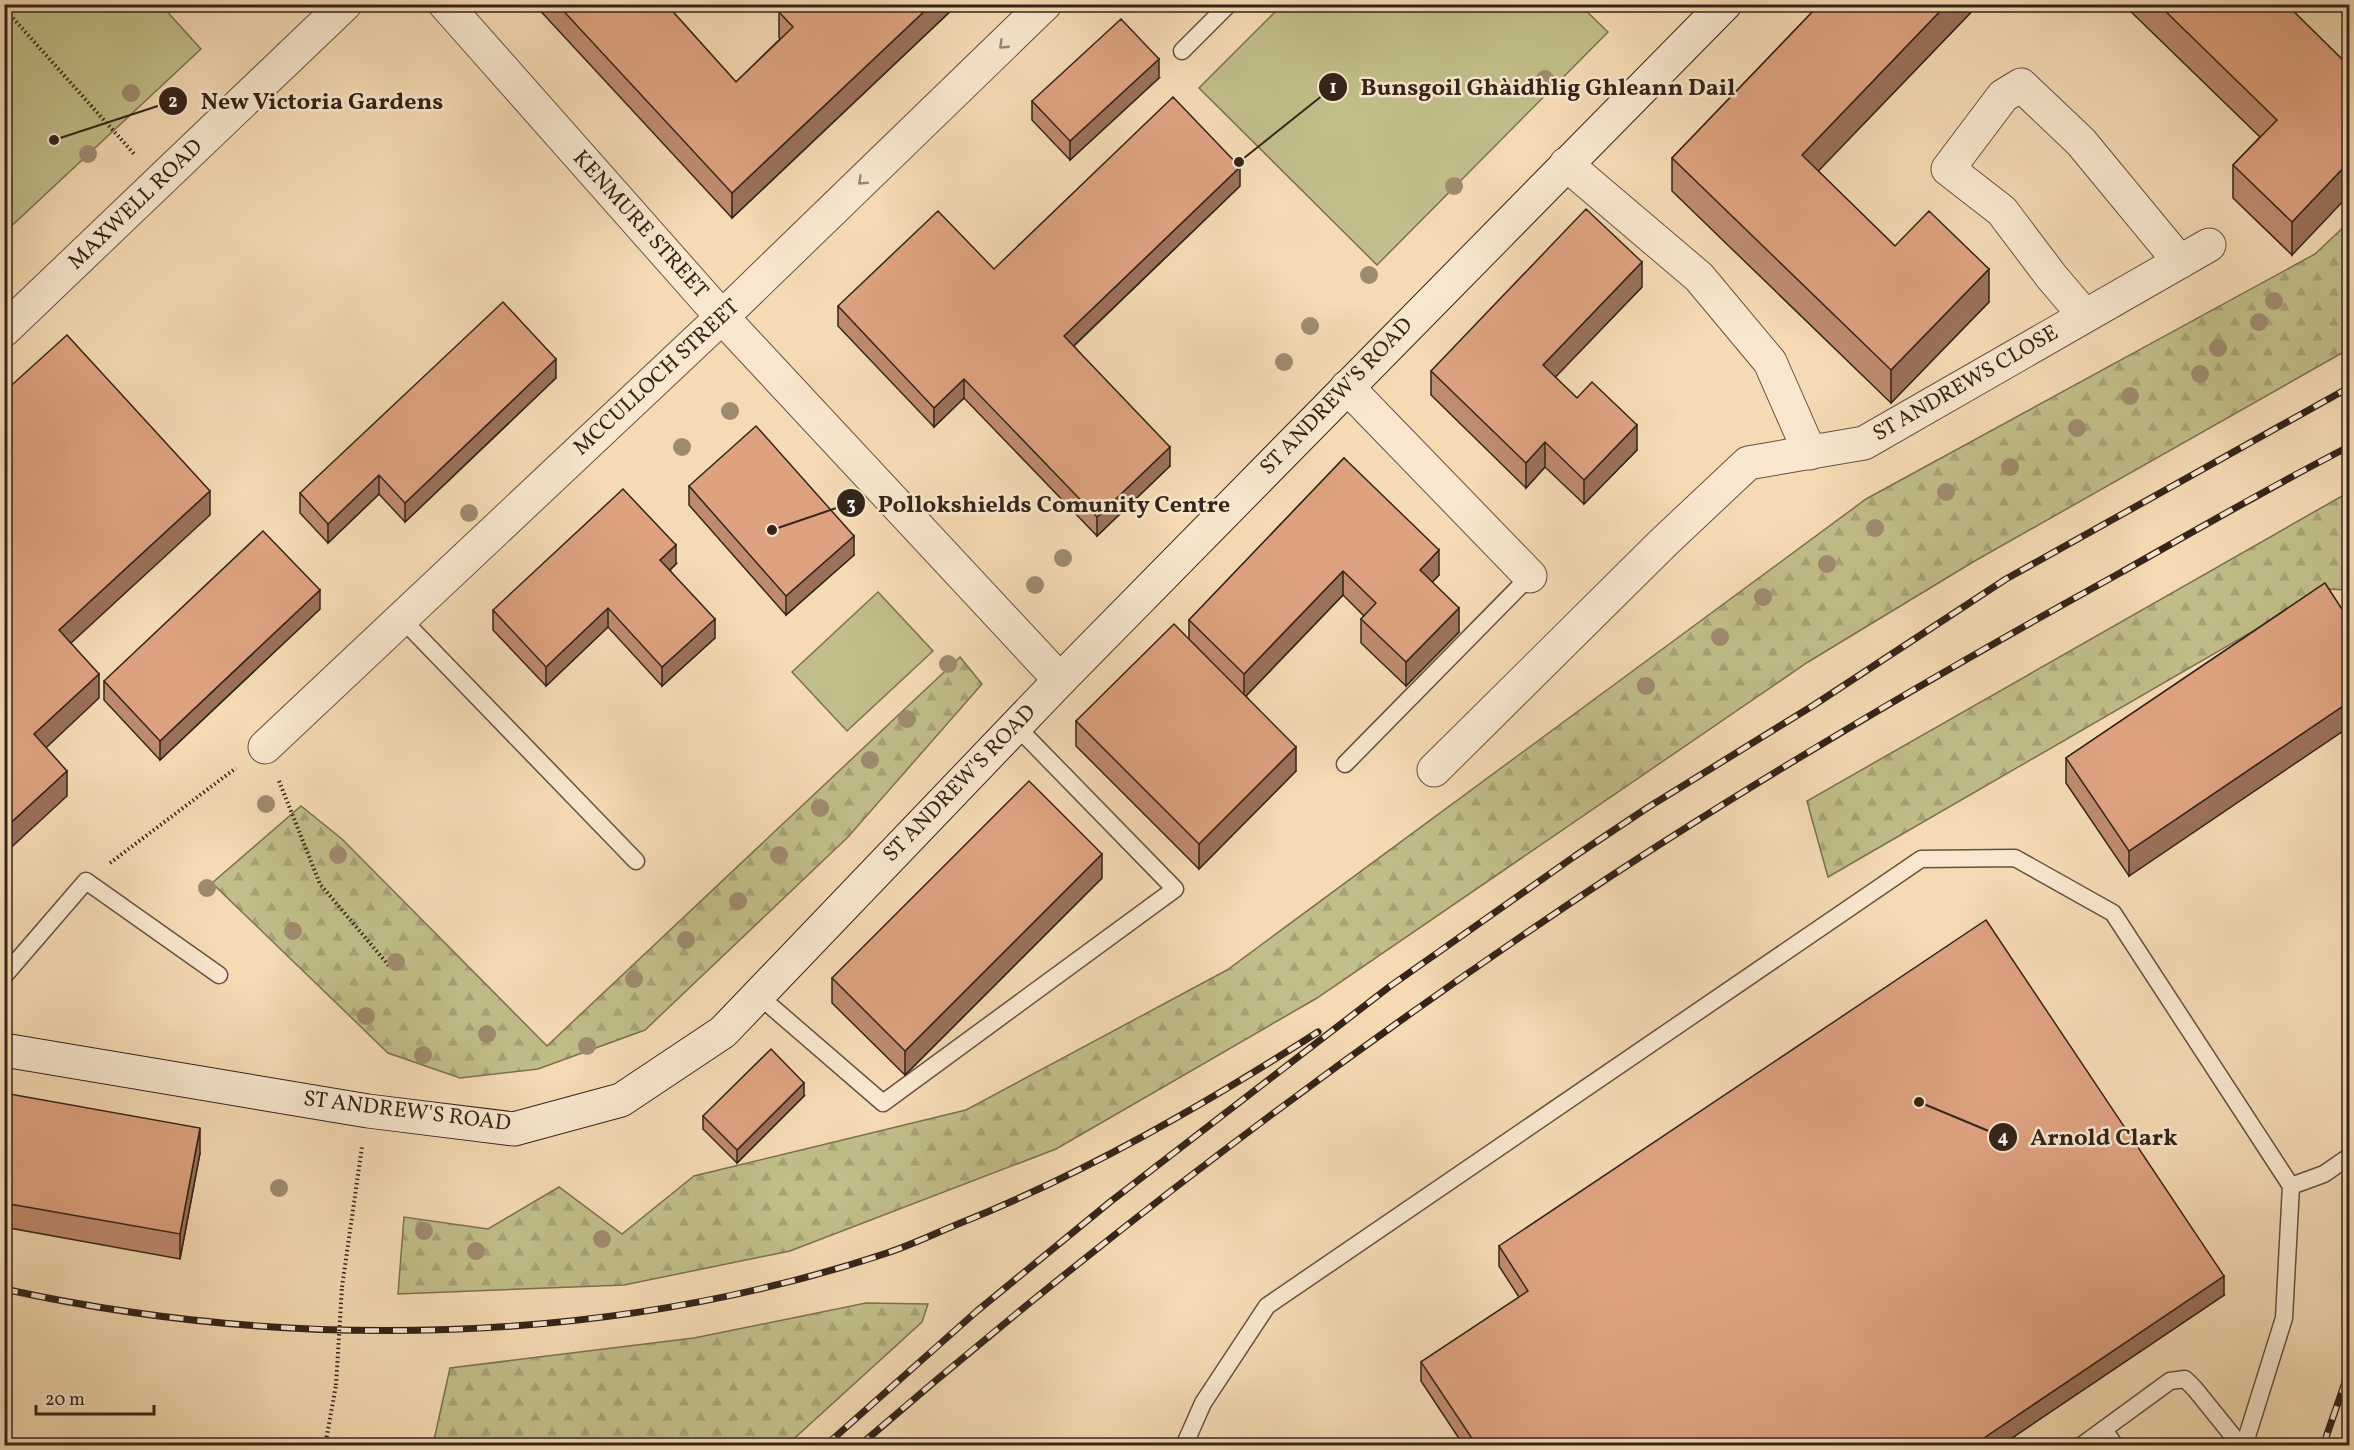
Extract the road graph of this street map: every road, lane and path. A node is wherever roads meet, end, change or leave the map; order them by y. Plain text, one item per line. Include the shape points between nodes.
1 (345, 4) edge
2 (445, 4) edge
3 (1045, 4) edge
4 (1229, 4) edge
5 (1725, 4) edge
6 (2334, 4) edge
7 (4, 8) edge
8 (2349, 20) edge
9 (1182, 51) dead end
10 (1566, 164) junction
11 (159, 182) junction
12 (2209, 245) dead end
13 (2180, 262) junction
14 (2085, 316) junction
15 (722, 317) junction
16 (4, 330) edge
17 (1347, 387) junction
18 (1810, 453) junction
19 (1530, 576) joint
20 (401, 618) junction
21 (1060, 680) junction
22 (1016, 726) junction
23 (265, 747) junction
24 (1345, 764) dead end
25 (1434, 770) dead end
26 (636, 861) dead end
27 (86, 881) junction
28 (8, 966) edge
29 (390, 967) dead end
30 (219, 975) dead end
31 (758, 995) junction
32 (4, 1050) edge
33 (368, 1111) junction
34 (2349, 1156) edge
35 (2291, 1186) junction
36 (2104, 1429) junction
37 (325, 1446) edge
38 (1184, 1446) edge
39 (2081, 1446) edge
40 (2115, 1446) edge
41 (2243, 1446) edge

1 - 11 street, MAXWELL ROAD
2 - 15 street, KENMURE STREET
3 -> 15 street, MCCULLOCH STREET
4 - 9 lane
5 - 10 street, ST ANDREW'S ROAD
6 - 8 path
7 - 11 path
10 - 17 street, ST ANDREW'S ROAD
10 - 18 street via 1699,277 1770,362
11 - 16 street, MAXWELL ROAD
12 - 13 street, ST ANDREWS CLOSE
13 - 14 street, ST ANDREWS CLOSE
13 - 14 street, ST ANDREWS CLOSE via 2081,142 2021,85 2002,96 1948,169 2002,211
14 - 18 street, ST ANDREWS CLOSE via 1864,443
15 - 20 street, MCCULLOCH STREET
15 - 21 street, KENMURE STREET
17 - 19 street
17 - 21 street, ST ANDREW'S ROAD
18 - 25 street, ST ANDREWS CLOSE via 1748,464
19 - 24 lane
20 - 23 street, MCCULLOCH STREET
20 - 26 lane
21 - 22 street, ST ANDREW'S ROAD
22 - 31 street, ST ANDREW'S ROAD
22 - 31 lane via 1175,889 883,1103
23 - 27 path
23 - 29 path via 320,884
27 - 28 lane
27 - 30 lane
31 - 33 street, ST ANDREW'S ROAD via 723,1032 621,1100 514,1129
32 - 33 street, ST ANDREW'S ROAD
33 - 37 path, bridge via 342,1287 336,1385
34 - 35 lane via 2325,1174
35 - 38 lane via 2113,913 2015,858 1921,859 1267,1306 1203,1403
35 - 41 lane via 2284,1318
36 - 39 lane
36 - 40 lane
36 - 41 lane via 2170,1381 2185,1379

